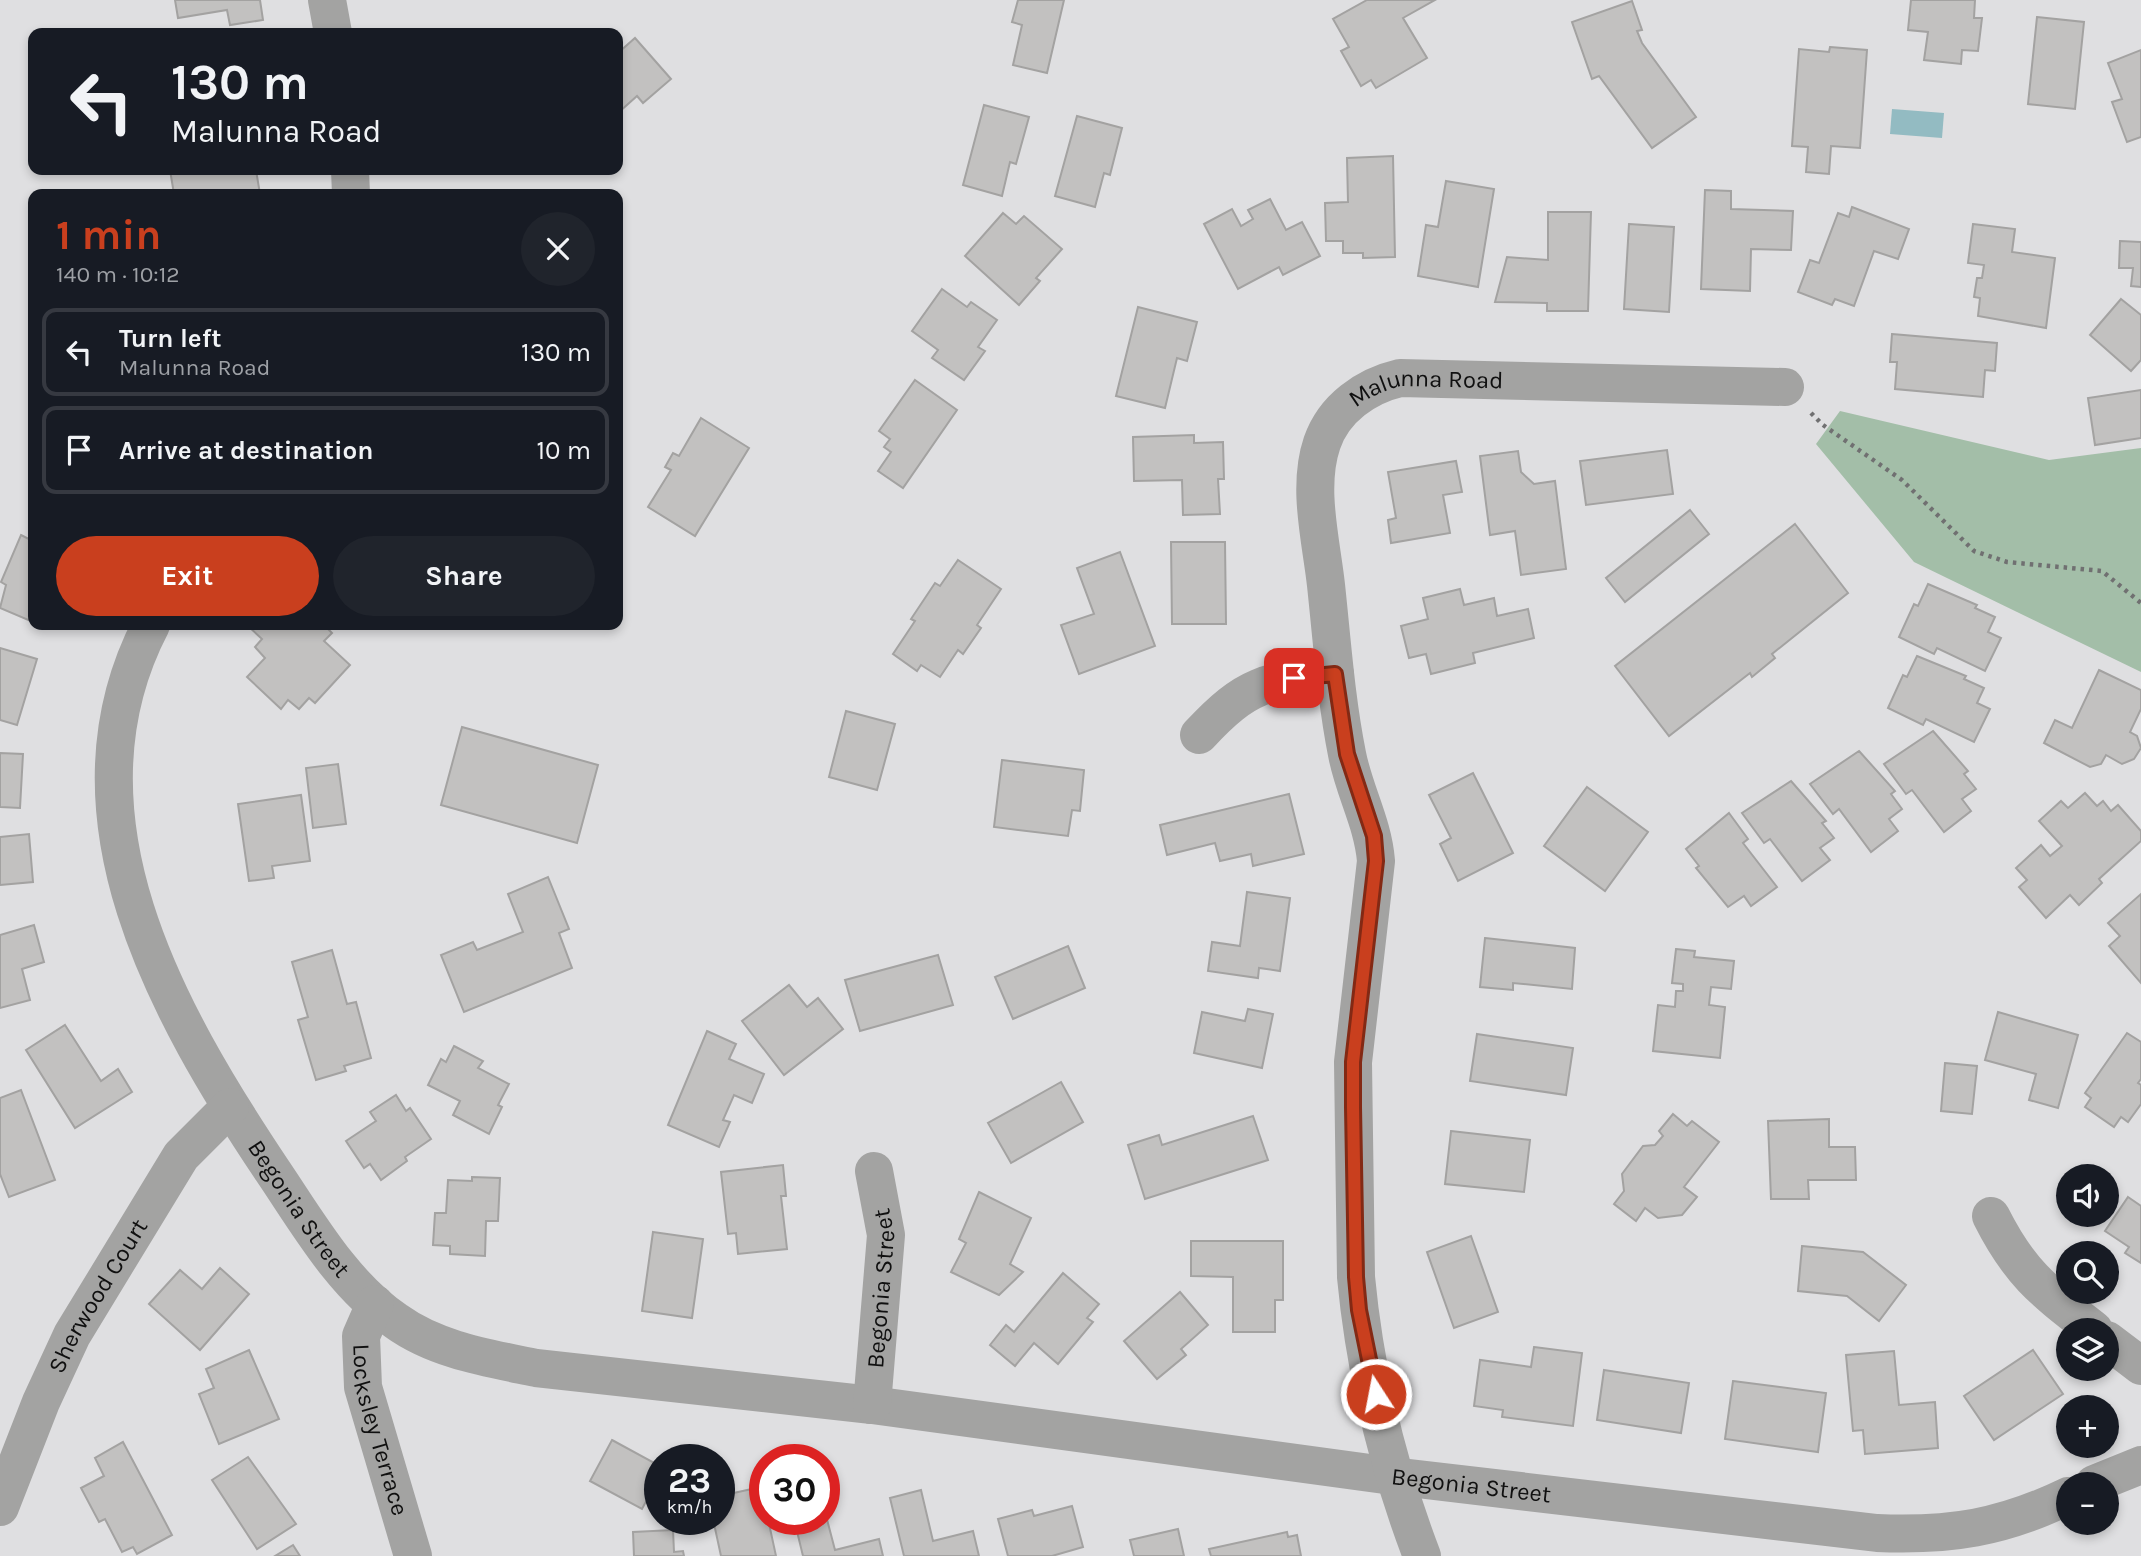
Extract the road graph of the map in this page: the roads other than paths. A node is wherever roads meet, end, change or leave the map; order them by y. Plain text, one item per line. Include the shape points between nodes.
1 (327, 0) edge
2 (332, 28) edge
3 (1785, 387) road end
4 (148, 630) edge
5 (1335, 674) junction
6 (1199, 735) dead end
7 (230, 1107) junction
8 (874, 1171) dead end
9 (1991, 1216) dead end
10 (375, 1304) junction
11 (2078, 1318) edge
12 (2119, 1349) edge
13 (2141, 1366) edge
14 (872, 1405) junction
15 (2141, 1465) edge
16 (2119, 1474) edge
17 (1392, 1476) junction
18 (2056, 1502) edge
19 (0, 1507) edge
20 (413, 1556) edge
21 (1422, 1556) edge

1 - 2 street
3 - 5 street, Malunna Road via 1420,376 1369,388 1353,399 1331,426 1322,441 1316,476
4 - 7 street, Begonia Street via 123,693 115,739 123,869 148,953
5 - 6 street via 1253,688 1226,706
5 - 17 street, Malunna Road via 1347,754 1374,836 1376,861 1353,1062 1354,1236 1359,1310
7 - 10 street, Begonia Street via 321,1243
7 - 19 street, Sherwood Court via 181,1156 84,1314 41,1402
8 - 14 street, Begonia Street via 886,1235
9 - 11 street via 2008,1251 2037,1286
10 - 14 street, Begonia Street via 418,1335 490,1359
10 - 20 street, Locksley Terrace via 361,1336 363,1387
12 - 13 street
14 - 17 street, Begonia Street
15 - 16 street
17 - 18 street, Begonia Street via 1920,1535 1993,1526
17 - 21 street, Malunna Road

